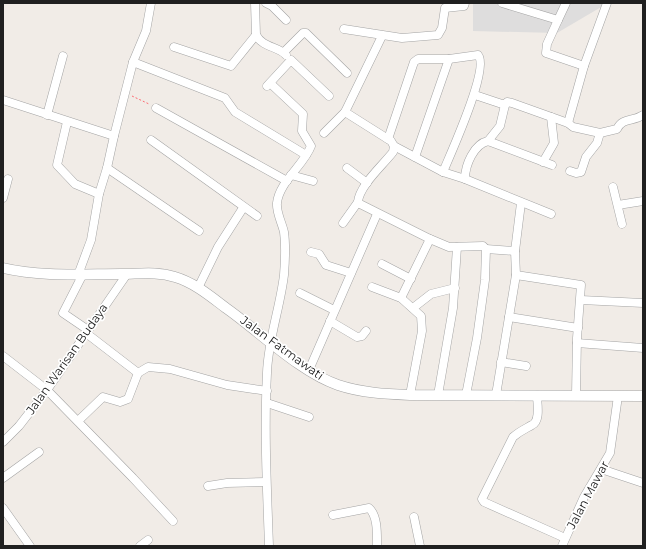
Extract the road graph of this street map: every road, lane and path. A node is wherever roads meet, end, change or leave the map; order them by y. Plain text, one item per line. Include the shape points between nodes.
1 (150, 3) edge
2 (255, 3) edge
3 (266, 3) edge
4 (466, 3) edge
5 (502, 3) edge
6 (566, 3) edge
7 (607, 3) edge
8 (286, 20) dead end
9 (558, 20) junction
10 (344, 29) dead end
11 (256, 35) junction
12 (382, 36) junction
13 (174, 47) dead end
14 (284, 52) junction
15 (63, 56) dead end
16 (449, 59) junction
17 (291, 60) junction
18 (133, 62) junction
19 (584, 66) junction
20 (347, 73) dead end
21 (124, 92) junction
22 (474, 95) junction
23 (329, 96) dead end
24 (3, 100) edge
25 (505, 105) junction
26 (156, 108) joint
27 (345, 112) junction
28 (47, 115) junction
29 (643, 115) edge
30 (551, 117) junction
31 (67, 122) junction
32 (568, 123) junction
33 (324, 133) dead end
34 (600, 134) junction
35 (114, 136) junction
36 (388, 139) junction
37 (151, 140) dead end
38 (488, 140) junction
39 (394, 146) junction
40 (306, 155) junction
41 (415, 157) junction
42 (543, 162) junction
43 (552, 166) dead end
44 (107, 168) junction
45 (346, 168) dead end
46 (570, 171) dead end
47 (443, 172) junction
48 (289, 178) junction
49 (8, 179) dead end
50 (313, 180) dead end
51 (465, 180) junction
52 (368, 183) junction
53 (613, 187) dead end
54 (99, 194) junction
55 (3, 198) edge
56 (643, 201) edge
57 (358, 202) junction
58 (522, 203) junction
59 (618, 205) junction
60 (243, 208) junction
61 (377, 214) junction
62 (551, 214) dead end
63 (256, 216) dead end
64 (343, 223) dead end
65 (622, 224) dead end
66 (199, 230) dead end
67 (430, 240) junction
68 (457, 247) junction
69 (486, 249) junction
70 (515, 251) junction
71 (311, 252) dead end
72 (382, 264) dead end
73 (3, 268) edge
74 (351, 273) junction
75 (127, 274) junction
76 (80, 275) junction
77 (516, 275) junction
78 (411, 279) junction
79 (372, 287) dead end
80 (198, 288) junction
81 (455, 288) junction
82 (300, 293) dead end
83 (401, 298) junction
84 (581, 300) junction
85 (643, 303) edge
86 (413, 308) junction
87 (334, 310) junction
88 (509, 317) junction
89 (330, 321) junction
90 (578, 328) junction
91 (87, 331) junction
92 (366, 331) dead end
93 (270, 342) junction
94 (577, 344) junction
95 (643, 348) edge
96 (3, 356) edge
97 (501, 362) junction
98 (526, 366) dead end
99 (309, 370) junction
100 (138, 373) junction
101 (47, 390) junction
102 (267, 391) junction
103 (496, 394) junction
104 (410, 395) junction
105 (438, 395) junction
106 (466, 395) junction
107 (537, 395) junction
108 (576, 395) junction
109 (618, 396) junction
110 (643, 396) edge
111 (267, 403) junction
112 (309, 418) dead end
113 (78, 421) junction
114 (3, 442) edge
115 (39, 452) dead end
116 (601, 469) junction
117 (3, 478) edge
118 (266, 482) junction
119 (643, 483) edge
120 (208, 486) dead end
121 (3, 508) edge
122 (334, 515) dead end
123 (414, 517) dead end
124 (173, 521) dead end
125 (148, 540) dead end
126 (564, 542) edge
127 (30, 546) edge
128 (140, 546) edge
129 (270, 546) edge
130 (377, 546) edge
131 (420, 546) edge

1 - 18 street via 146,31
2 - 11 street
3 - 8 street
4 - 12 street via 464,6 445,8 442,28 438,35 402,38
5 - 9 street
6 - 9 street
7 - 19 street
9 - 19 street via 547,44 546,53
10 - 12 street
11 - 13 street via 231,66
11 - 14 street via 260,41
12 - 27 street
14 - 17 street
14 - 20 street via 304,33
15 - 28 street
16 - 22 street via 478,55 480,58
16 - 36 street via 418,59 414,62
16 - 41 street
17 - 23 street
17 - 40 street via 268,84 303,114 302,131 311,146
18 - 21 street
18 - 40 street via 225,98 235,112
19 - 32 street
21 - 26 path
21 - 35 street
22 - 25 street
22 - 47 street
24 - 28 street
25 - 30 street via 507,102 512,103
25 - 38 street via 500,126
26 - 48 street
27 - 33 street
27 - 36 street
28 - 31 street
29 - 34 street via 627,119 617,129
30 - 32 street
30 - 42 street via 554,143
31 - 35 street
31 - 54 street via 57,165 75,184
32 - 34 street via 573,127
34 - 46 street via 597,143 586,157 581,172
35 - 44 street
36 - 39 street
37 - 60 street
38 - 42 street
38 - 51 street via 480,143 470,158
39 - 41 street
39 - 52 street
40 - 48 street
41 - 47 street
42 - 43 street
44 - 54 street
44 - 66 street
45 - 52 street
47 - 51 street
48 - 50 street
48 - 93 street via 277,203 284,234 284,276
49 - 55 street
51 - 58 street
52 - 57 street
53 - 59 street
54 - 76 street via 91,240
56 - 59 street
57 - 61 street
57 - 64 street
58 - 62 street
58 - 70 street
59 - 65 street
60 - 63 street
60 - 80 street via 218,247
61 - 67 street
61 - 74 street
67 - 68 street
67 - 78 street
68 - 69 street via 482,246
68 - 81 street
69 - 70 street
69 - 106 street via 485,280
70 - 77 street
71 - 74 street via 319,254 326,265
72 - 78 street
73 - 76 street, Jalan Fatmawati via 34,273
74 - 87 street
75 - 76 street, Jalan Fatmawati
75 - 80 street, Jalan Fatmawati via 153,273 173,276
75 - 91 street, Jalan Warisan Budaya
76 - 91 street via 63,313
77 - 84 street via 579,284 582,287
77 - 88 street
78 - 83 street
79 - 83 street
80 - 93 street, Jalan Fatmawati
81 - 86 street via 431,294
81 - 105 street
82 - 87 street
83 - 86 street
84 - 85 street
84 - 90 street
86 - 104 street via 421,316 422,331
87 - 89 street
88 - 90 street
88 - 97 street
89 - 92 street via 357,337
89 - 99 street
90 - 94 street
91 - 100 street
91 - 101 street, Jalan Warisan Budaya
93 - 99 street, Jalan Fatmawati
93 - 102 street
94 - 95 street
94 - 108 street
96 - 101 street
97 - 98 street
97 - 103 street
99 - 104 street, Jalan Fatmawati via 333,383 358,390
100 - 102 street via 148,368 170,369 227,385
100 - 113 street via 128,399 120,402 103,397
101 - 113 street
101 - 114 street, Jalan Warisan Budaya
102 - 111 street
103 - 106 street, Jalan Fatmawati
103 - 107 street, Jalan Fatmawati
104 - 105 street, Jalan Fatmawati
105 - 106 street, Jalan Fatmawati
107 - 108 street, Jalan Fatmawati
107 - 126 street via 536,422 513,437 482,499
108 - 109 street, Jalan Fatmawati
109 - 110 street, Jalan Fatmawati
109 - 116 street, Jalan Mawar via 610,453
111 - 112 street
111 - 118 street
113 - 124 street
115 - 117 street
116 - 119 street
116 - 126 street, Jalan Mawar via 584,497
118 - 120 street
118 - 129 street
121 - 127 street
122 - 130 street via 369,508 376,526
123 - 131 street
125 - 128 street

